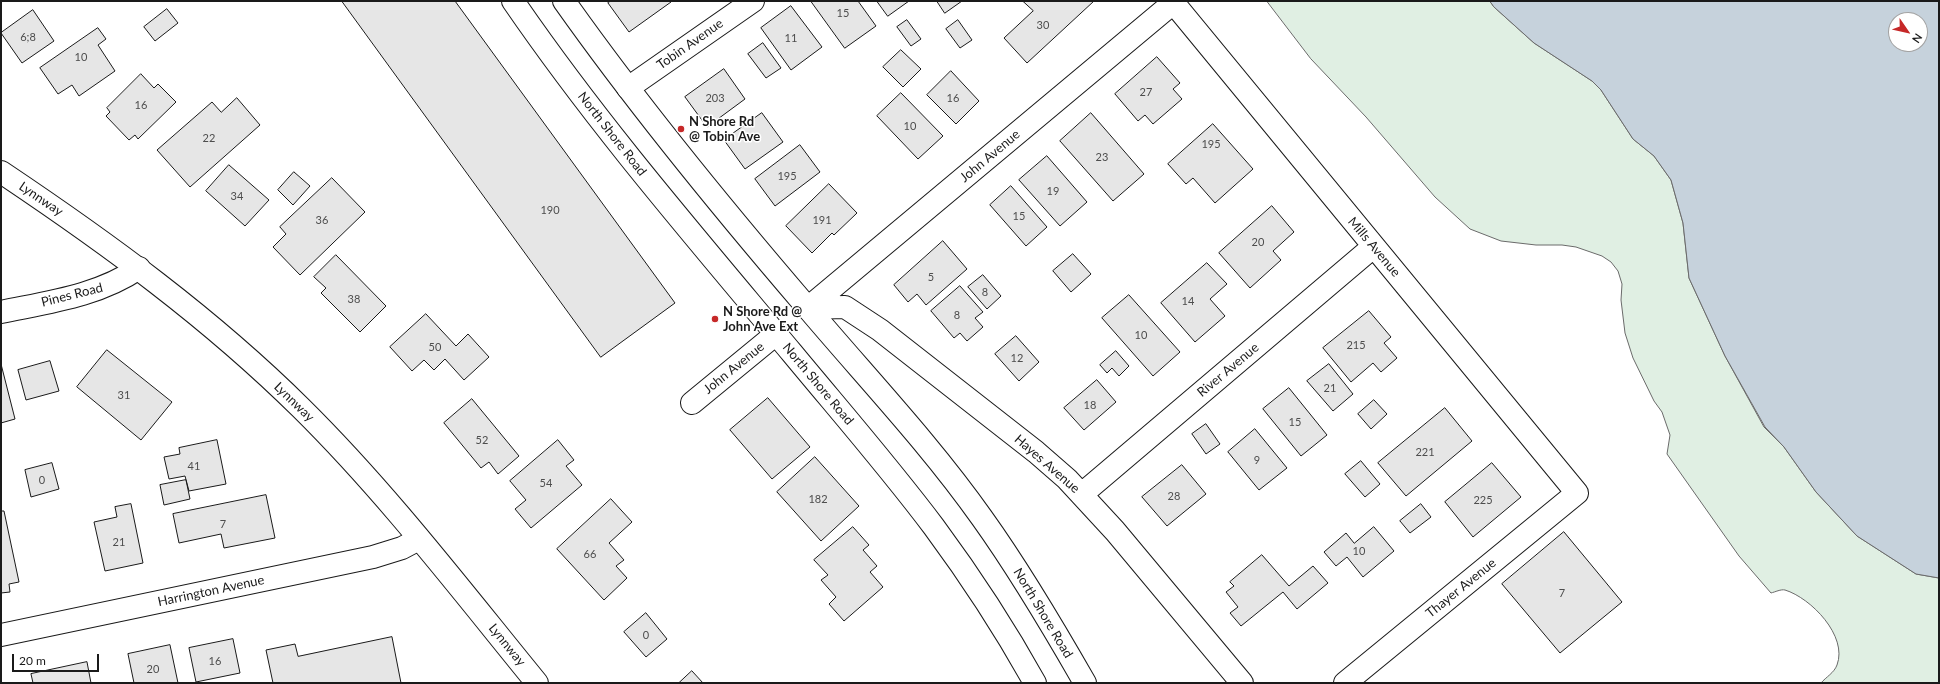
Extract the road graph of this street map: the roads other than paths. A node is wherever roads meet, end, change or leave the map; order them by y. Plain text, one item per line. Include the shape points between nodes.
1 (513, 1) edge
2 (564, 1) edge
3 (753, 1) edge
4 (1172, 2) edge
5 (628, 88) junction
6 (1, 172) edge
7 (1374, 247) junction
8 (140, 268) junction
9 (808, 308) junction
10 (1, 312) edge
11 (776, 334) junction
12 (692, 403) dead end
13 (1577, 493) joint
14 (1082, 494) junction
15 (419, 539) junction
16 (1, 635) edge
17 (537, 683) edge
18 (1035, 683) edge
19 (1085, 683) edge
20 (1242, 683) edge
21 (1345, 683) edge

1 - 11 main road, North Shore Road via 621,148
2 - 5 main road, North Shore Road
3 - 5 main road, Tobin Avenue
4 - 7 main road, Mills Avenue
4 - 9 main road, John Avenue
5 - 9 main road, North Shore Road
6 - 8 main road, Lynnway
7 - 13 main road, Mills Avenue
7 - 14 main road, River Avenue
8 - 10 main road, Pines Road via 124,279 97,291
8 - 15 main road, Lynnway via 242,353 302,409 366,477
9 - 14 main road, Hayes Avenue via 845,307 880,330 1036,452
9 - 19 main road, North Shore Road via 916,434 982,518 1037,602
11 - 12 main road, John Avenue
11 - 18 main road, North Shore Road via 934,527 994,615
13 - 21 main road, Thayer Avenue
14 - 20 main road, Hayes Avenue
15 - 16 main road, Harrington Avenue via 397,550 373,557
15 - 17 main road, Lynnway

